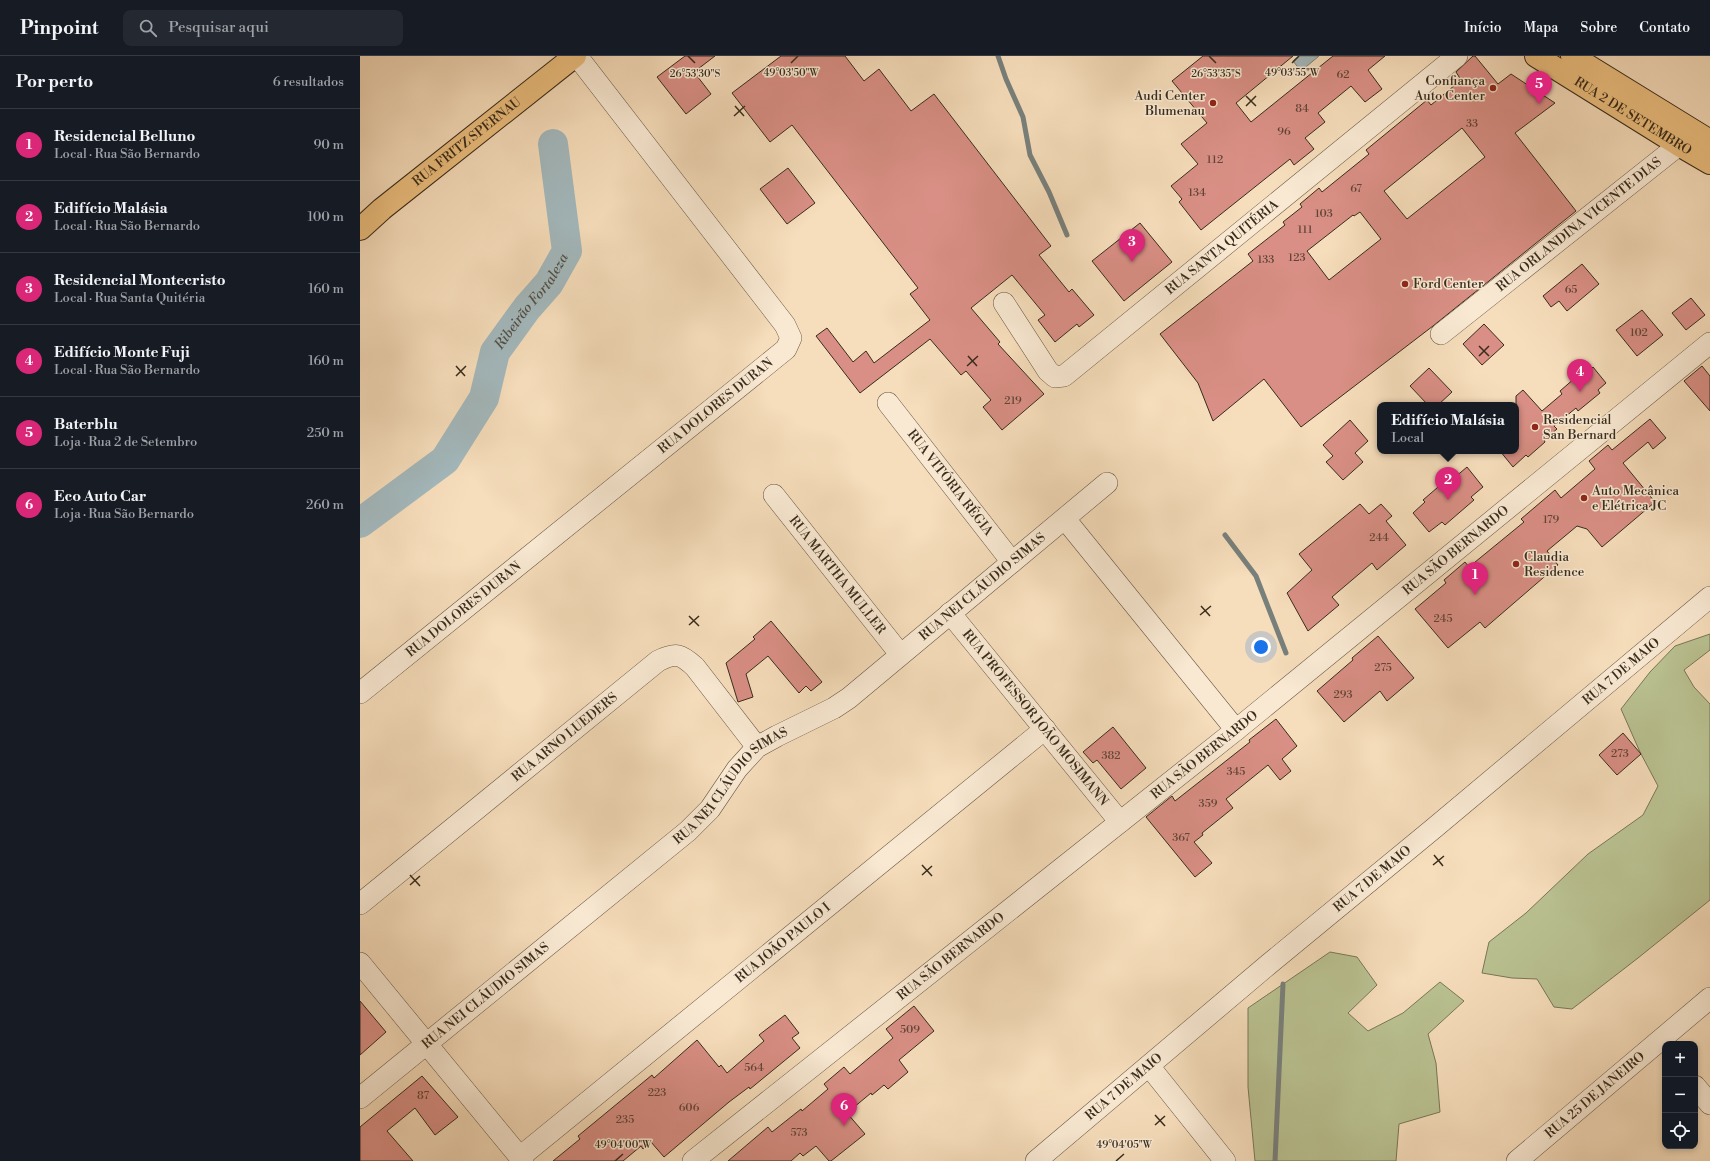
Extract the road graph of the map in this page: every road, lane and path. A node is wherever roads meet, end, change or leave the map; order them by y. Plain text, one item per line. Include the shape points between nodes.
1 (576, 56) edge
2 (1457, 56) edge
3 (1536, 56) edge
4 (1572, 56) edge
5 (1710, 141) edge
6 (1679, 145) junction
7 (1710, 163) edge
8 (360, 229) edge
9 (1004, 303) dead end
10 (1441, 334) dead end
11 (1710, 343) edge
12 (888, 403) dead end
13 (1107, 483) dead end
14 (774, 495) dead end
15 (1065, 519) junction
16 (1012, 562) junction
17 (1710, 596) edge
18 (950, 613) junction
19 (900, 654) junction
20 (360, 693) edge
21 (1045, 729) junction
22 (1236, 730) junction
23 (757, 748) junction
24 (1120, 822) junction
25 (360, 904) edge
26 (360, 963) edge
27 (1710, 998) edge
28 (1666, 1041) edge
29 (427, 1044) junction
30 (1662, 1045) edge
31 (1149, 1066) junction
32 (1698, 1090) edge
33 (360, 1098) edge
34 (1710, 1104) edge
35 (522, 1159) edge
36 (693, 1161) edge
37 (1036, 1161) edge
38 (1225, 1161) edge
39 (1517, 1161) edge

1 - 8 main road, RUA FRITZ SPERNAU via 388,204
1 - 20 street, RUA DOLORES DURAN via 785,325 791,338 786,349
2 - 9 street, RUA SANTA QUITÉRIA via 1064,376 1055,377 1048,371
3 - 6 main road, RUA 2 DE SETEMBRO
4 - 5 main road, RUA 2 DE SETEMBRO
6 - 7 main road, RUA 2 DE SETEMBRO
6 - 10 street, RUA ORLANDINA VICENTE DIAS
11 - 22 street, RUA SÃO BERNARDO
12 - 16 street, RUA VITÓRIA RÉGIA
13 - 15 street, RUA NEI CLÁUDIO SIMAS
14 - 19 street, RUA MARTHA MULLER
15 - 16 street, RUA NEI CLÁUDIO SIMAS
15 - 22 street
16 - 18 street, RUA NEI CLÁUDIO SIMAS
17 - 31 street, RUA 7 DE MAIO
18 - 19 street, RUA NEI CLÁUDIO SIMAS
18 - 21 street, RUA PROFESSOR JOÃO MOSIMANN
19 - 23 street, RUA NEI CLÁUDIO SIMAS via 849,698
21 - 24 street, RUA PROFESSOR JOÃO MOSIMANN
21 - 35 street, RUA JOÃO PAULO I
22 - 24 street, RUA SÃO BERNARDO
23 - 25 street, RUA ARNO LUEDERS via 695,667 676,654 668,656 658,660
23 - 29 street, RUA NEI CLÁUDIO SIMAS via 737,769 710,809 688,831
24 - 36 street, RUA SÃO BERNARDO
26 - 29 street
27 - 28 street, RUA 25 DE JANEIRO
29 - 33 street, RUA NEI CLÁUDIO SIMAS
29 - 35 street
30 - 39 street, RUA 25 DE JANEIRO
31 - 37 street, RUA 7 DE MAIO
31 - 38 street
32 - 34 street

